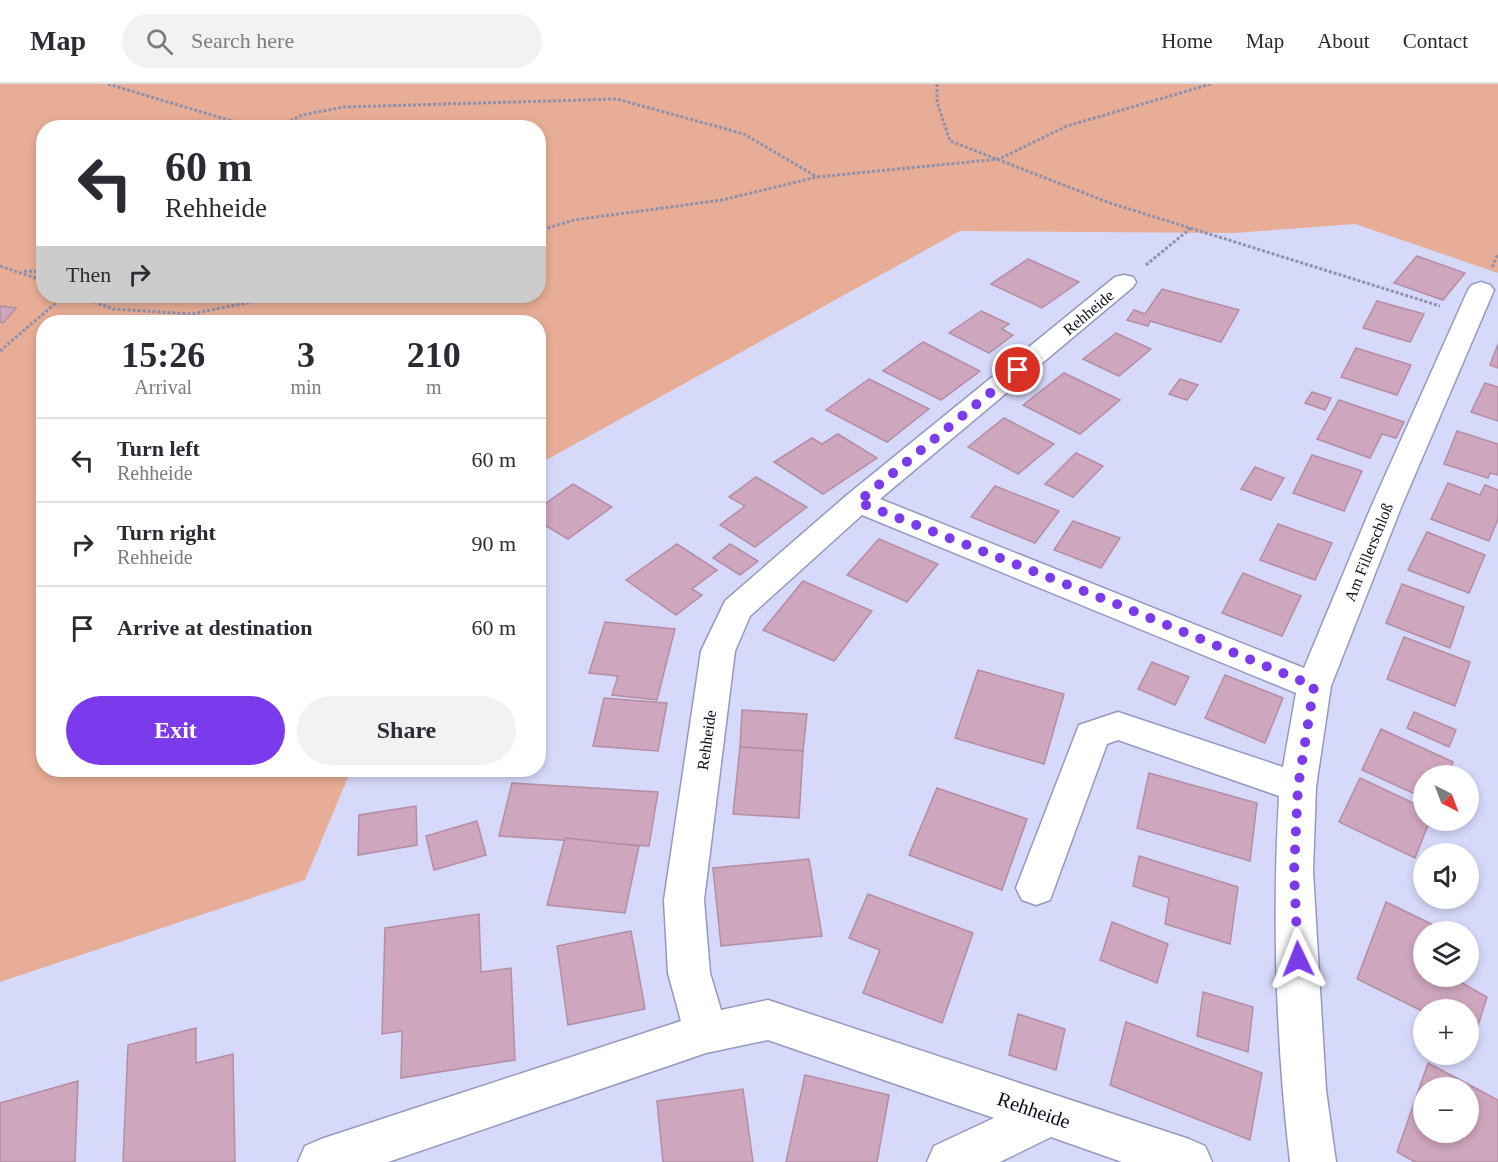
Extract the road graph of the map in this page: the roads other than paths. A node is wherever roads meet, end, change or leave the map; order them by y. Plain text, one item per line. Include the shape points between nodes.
1 (1125, 282) road end
2 (1480, 290) dead end
3 (858, 502) junction
4 (1314, 686) junction
5 (1298, 787) junction
6 (1036, 888) dead end
7 (706, 1033) junction
8 (1049, 1115) junction
9 (321, 1162) edge
10 (950, 1162) edge
11 (1189, 1162) edge
12 (1313, 1162) edge

1 - 3 street, Rehheide
2 - 4 street, Am Fillerschloß
3 - 4 street
3 - 7 street, Rehheide via 737,609 718,651 684,900 690,973
4 - 5 street, Am Fillerschloß
5 - 6 street via 1118,726 1092,735
5 - 12 street, Am Fillerschloß via 1294,871 1304,1090
7 - 8 street, Rehheide via 768,1020
7 - 9 street, Rehheide
8 - 10 street
8 - 11 street, Rehheide

